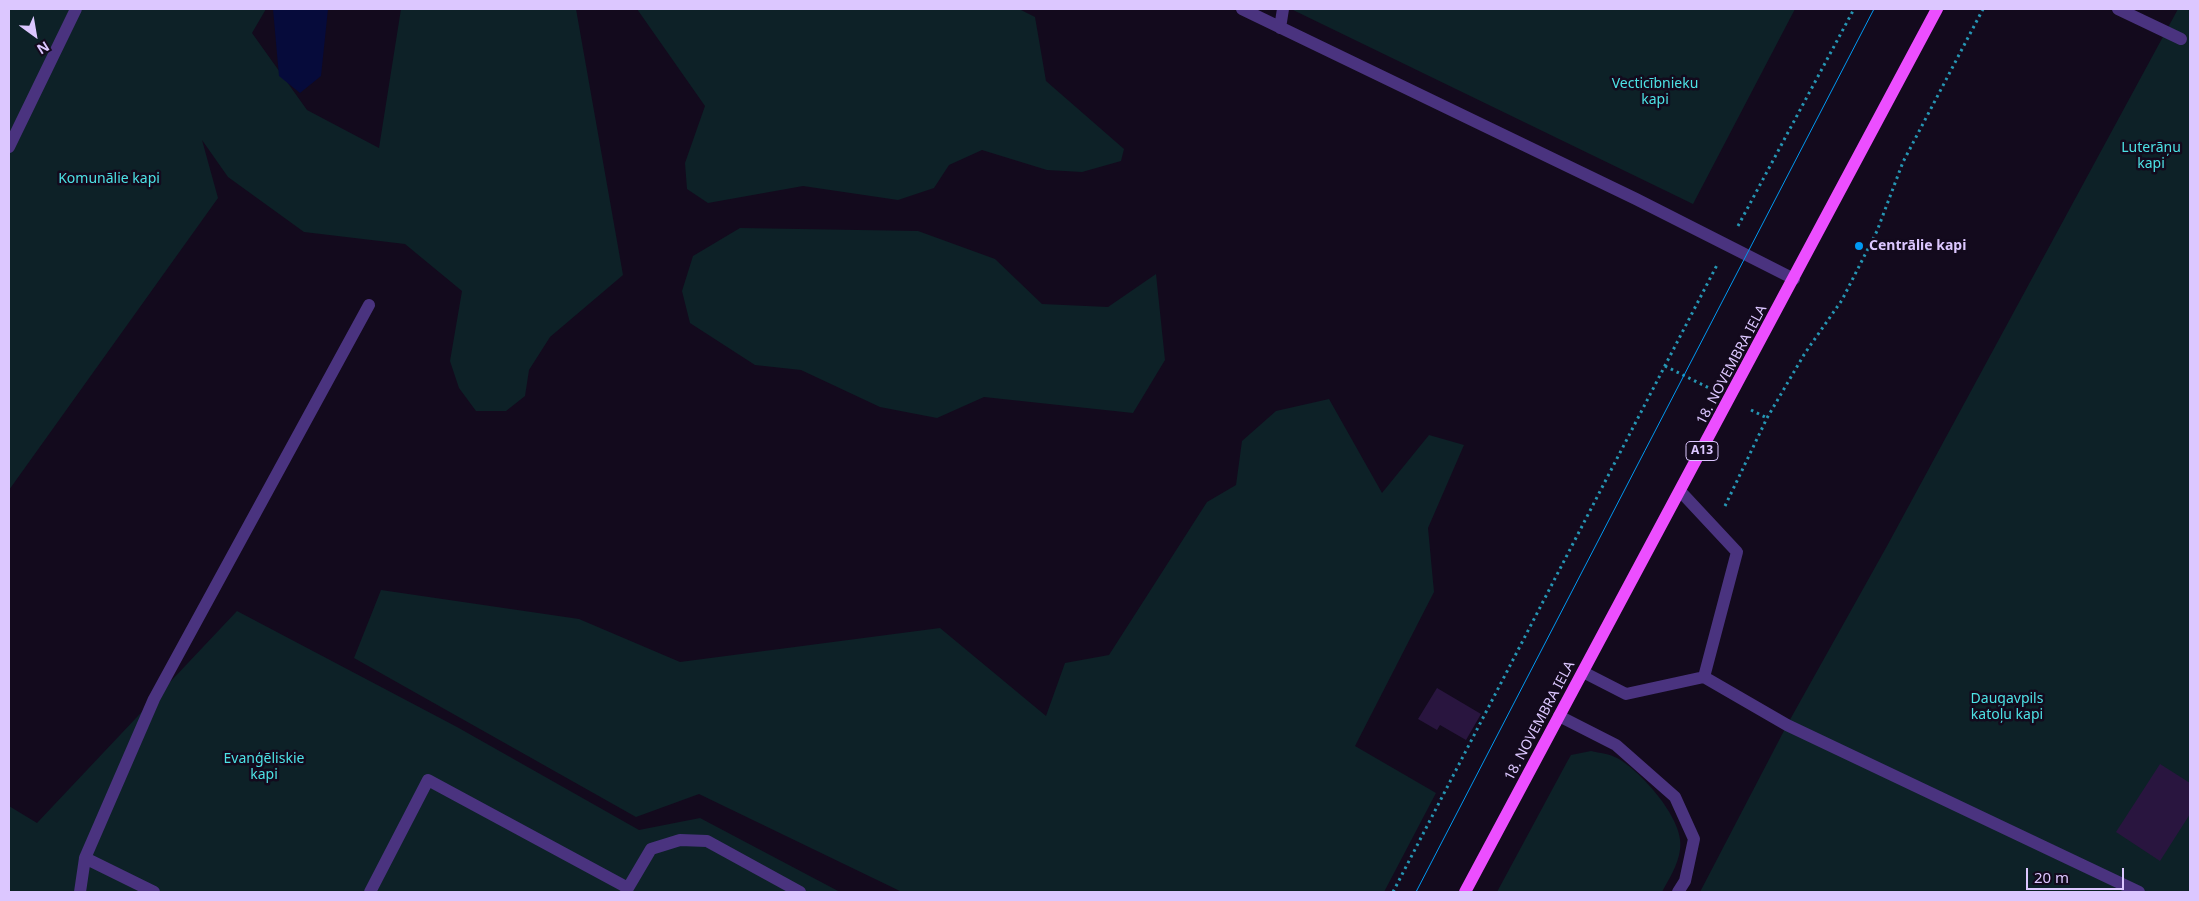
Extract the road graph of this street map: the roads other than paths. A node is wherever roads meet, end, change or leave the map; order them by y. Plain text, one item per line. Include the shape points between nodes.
1 (76, 9) edge
2 (1242, 9) edge
3 (1283, 9) edge
4 (1937, 9) edge
5 (2118, 9) edge
6 (1280, 28) junction
7 (2181, 39) dead end
8 (9, 148) edge
9 (1794, 279) junction
10 (369, 305) dead end
11 (1681, 492) junction
12 (1582, 672) junction
13 (1704, 677) junction
14 (1560, 716) junction
15 (85, 858) junction
16 (627, 890) edge
17 (80, 892) edge
18 (154, 892) edge
19 (370, 892) edge
20 (800, 892) edge
21 (1465, 892) edge
22 (1678, 892) edge
23 (2139, 892) edge

1 - 8 lane
2 - 6 lane
3 - 6 lane
4 - 9 main road, 18. NOVEMBRA IELA / A13
5 - 7 lane
6 - 9 lane via 1636,199
9 - 11 main road, 18. NOVEMBRA IELA / A13
10 - 15 lane via 154,699
11 - 12 main road, 18. NOVEMBRA IELA / A13
11 - 13 lane via 1738,552
12 - 13 lane via 1626,694
12 - 14 main road, 18. NOVEMBRA IELA / A13
13 - 23 lane via 1787,725
14 - 21 main road, 18. NOVEMBRA IELA / A13
14 - 22 lane via 1616,745 1675,797 1694,839 1686,881
15 - 17 lane
15 - 18 lane
16 - 19 lane via 428,780
16 - 20 lane via 651,849 680,840 707,841

